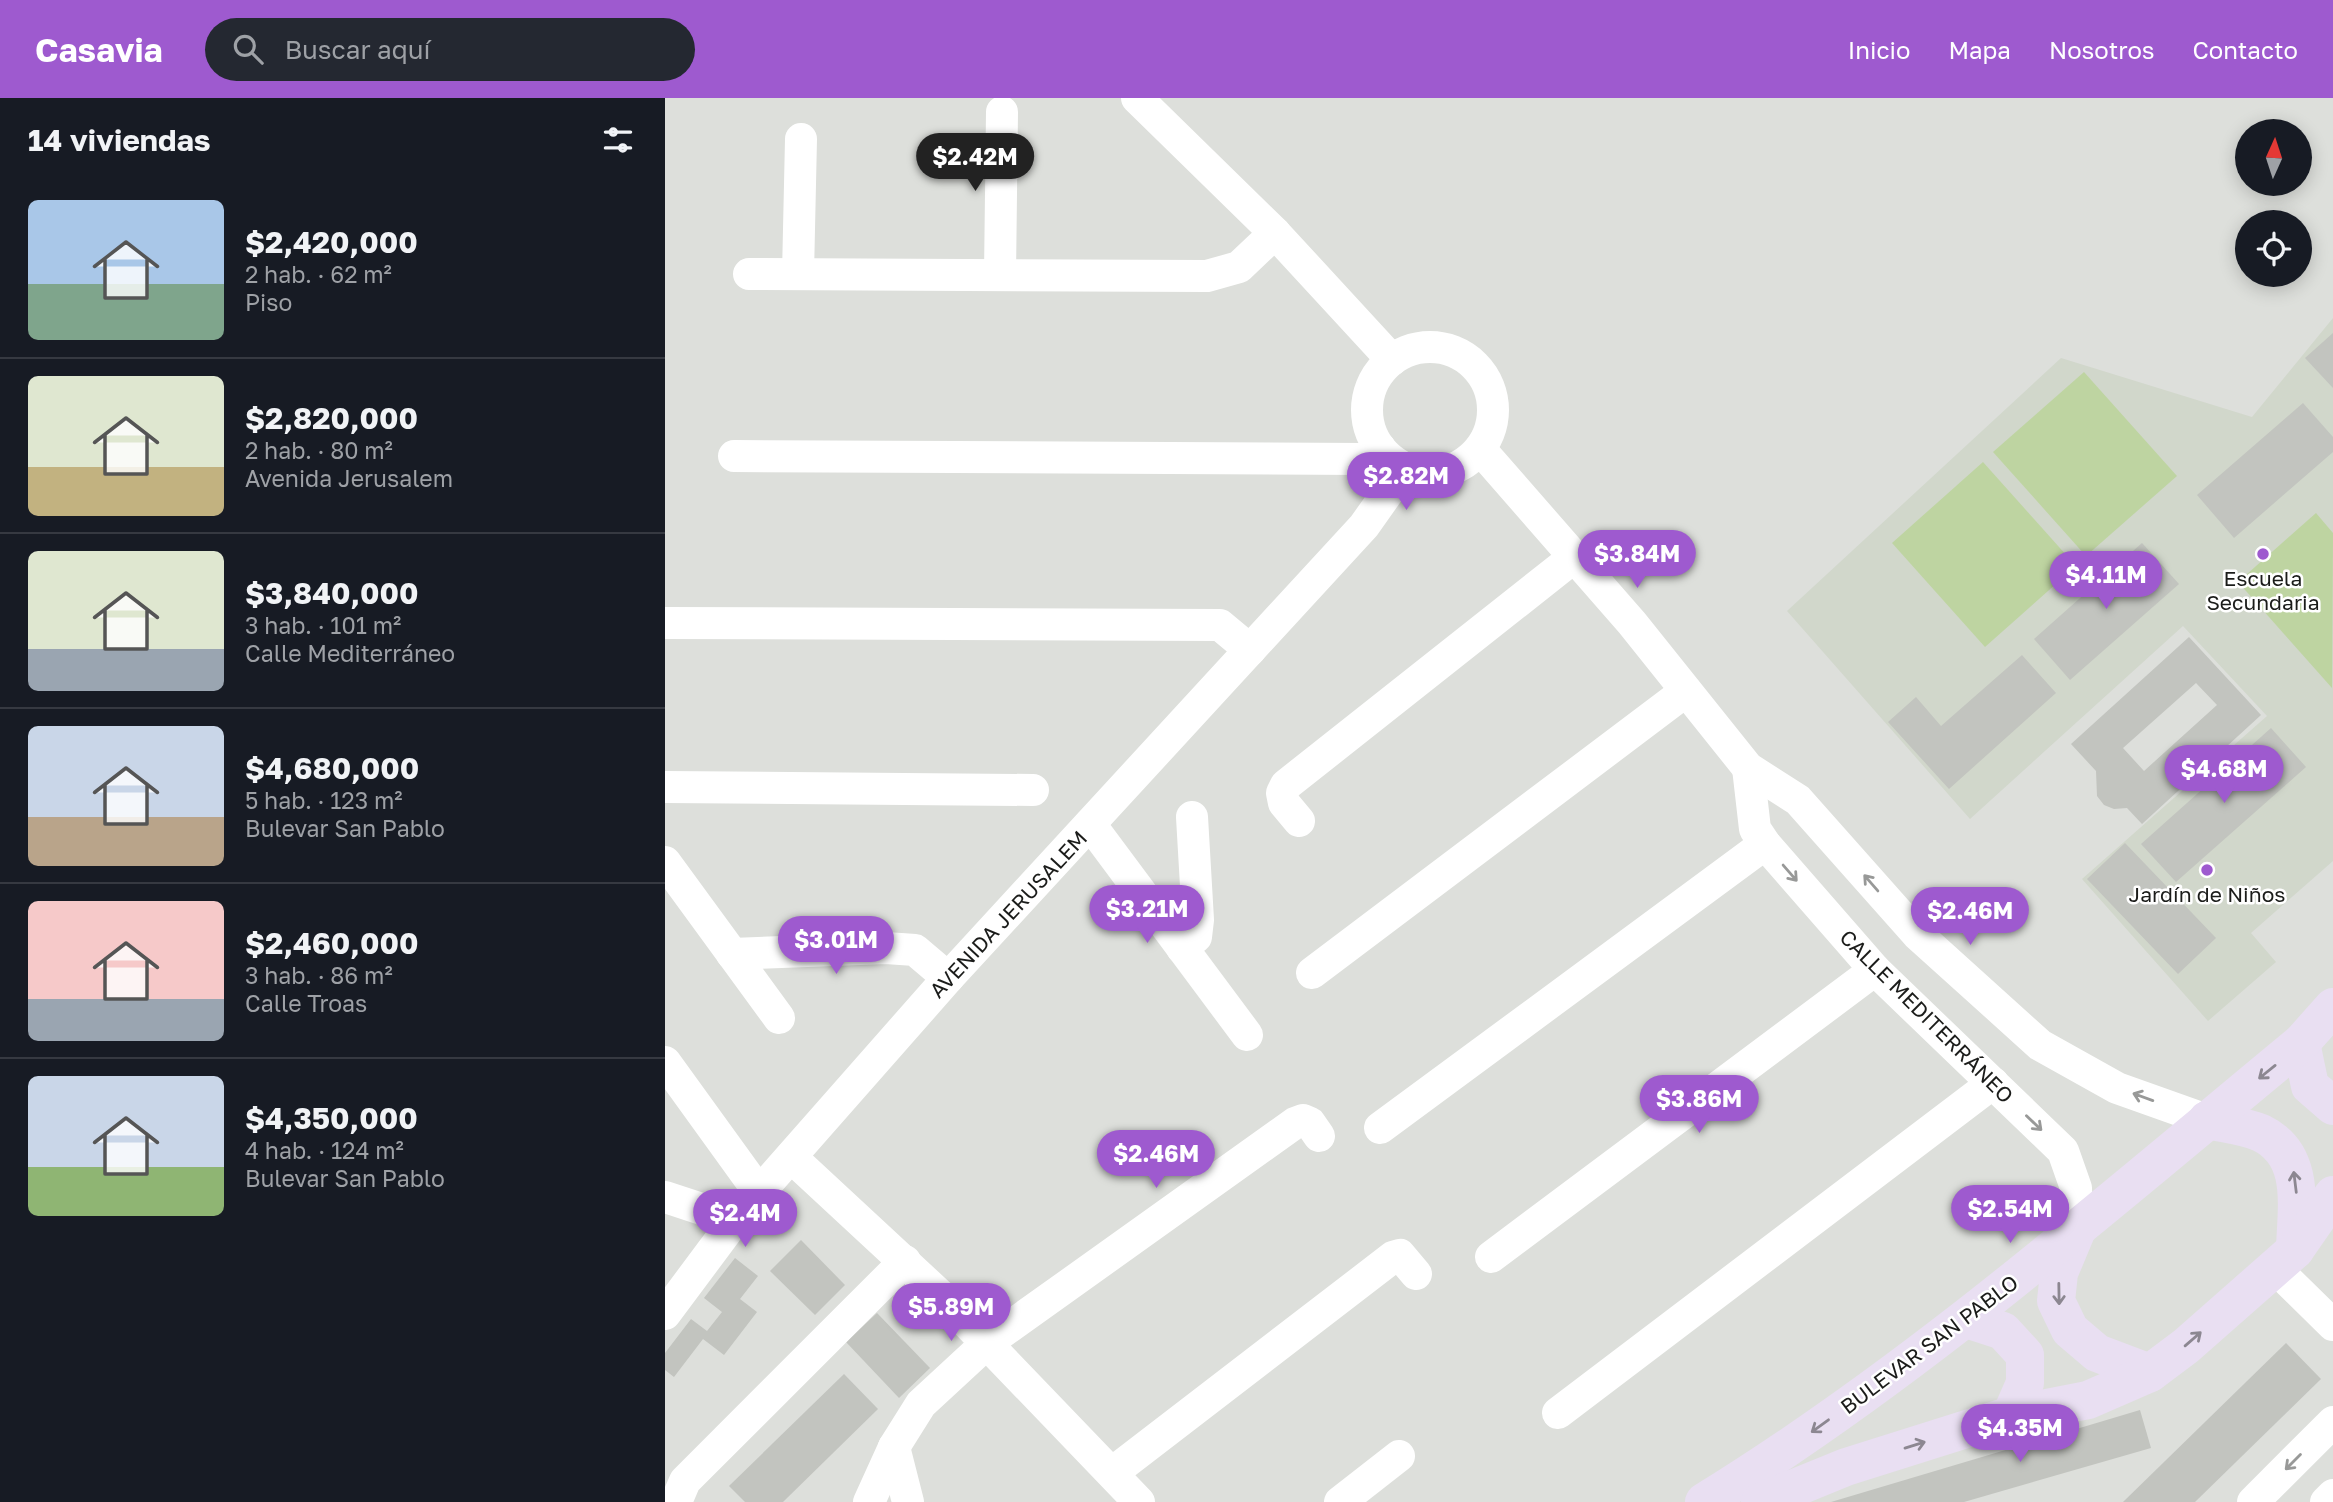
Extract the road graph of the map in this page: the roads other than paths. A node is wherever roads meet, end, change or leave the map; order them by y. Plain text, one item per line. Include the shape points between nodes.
1 (1137, 98) edge
2 (1002, 112) dead end
3 (801, 139) dead end
4 (1275, 233) junction
5 (749, 274) dead end
6 (798, 274) junction
7 (1000, 275) junction
8 (1392, 360) junction
9 (1380, 448) junction
10 (1480, 449) junction
11 (734, 456) dead end
12 (1405, 468) junction
13 (1573, 558) junction
14 (665, 623) edge
15 (1250, 650) junction
16 (1686, 691) junction
17 (1748, 768) junction
18 (665, 787) edge
19 (1033, 790) dead end
20 (1192, 817) dead end
21 (1299, 821) dead end
22 (1090, 824) junction
23 (1765, 844) junction
24 (665, 862) edge
25 (1182, 948) junction
26 (732, 954) junction
27 (1875, 970) junction
28 (1312, 973) dead end
29 (948, 978) junction
30 (2333, 1007) edge
31 (779, 1018) dead end
32 (1247, 1035) dead end
33 (2301, 1043) junction
34 (665, 1062) edge
35 (1993, 1083) junction
36 (2333, 1106) edge
37 (2207, 1120) junction
38 (1380, 1128) dead end
39 (1319, 1136) dead end
40 (792, 1157) junction
41 (759, 1192) junction
42 (2333, 1195) edge
43 (665, 1198) edge
44 (735, 1220) junction
45 (2077, 1230) junction
46 (1491, 1257) dead end
47 (2285, 1259) junction
48 (905, 1261) junction
49 (1416, 1274) dead end
50 (665, 1314) edge
51 (1966, 1319) junction
52 (2333, 1325) edge
53 (987, 1343) junction
54 (2150, 1373) junction
55 (1558, 1413) dead end
56 (2011, 1415) junction
57 (2333, 1422) edge
58 (894, 1447) junction
59 (1399, 1456) dead end
60 (1112, 1473) junction
61 (2333, 1495) edge
62 (676, 1502) edge
63 (869, 1502) edge
64 (908, 1502) edge
65 (1139, 1502) edge
66 (1340, 1502) edge
67 (1704, 1502) edge
68 (1760, 1502) edge
69 (2253, 1502) edge
70 (2326, 1502) edge

1 - 4 street
2 - 7 street
3 - 6 street
4 - 7 street via 1239,267 1207,276
4 - 8 street
5 - 6 street
6 - 7 street
8 - 9 street via 1381,371 1368,401 1370,426
8 - 10 street via 1423,348 1455,353 1469,361 1489,387 1493,403 1491,427
9 - 11 street via 1365,459
9 - 12 street
10 - 12 street via 1461,465 1438,473
10 - 13 street
12 - 15 street, AVENIDA JERUSALEM via 1364,526
13 - 16 street
13 - 21 street via 1286,785 1284,803
14 - 15 street via 1220,625
15 - 22 street, AVENIDA JERUSALEM
16 - 17 street
16 - 28 street
17 - 23 street, CALLE MEDITERRÁNEO via 1755,829
37 -> 17 street via 2117,1088 2040,1045 1917,934 1798,800
18 - 19 street
20 - 25 street via 1198,920 1196,937
22 - 25 street
22 - 29 street, AVENIDA JERUSALEM
23 -> 27 street, CALLE MEDITERRÁNEO
23 - 38 street
24 - 26 street
25 - 32 street
26 - 29 street via 915,950
26 - 31 street
27 - 35 street, CALLE MEDITERRÁNEO
27 - 46 street
29 - 40 street, AVENIDA JERUSALEM
30 - 33 street, BULEVAR SAN PABLO
33 - 36 street via 2310,1086
33 -> 37 street, BULEVAR SAN PABLO
34 - 41 street
35 -> 45 street, CALLE MEDITERRÁNEO via 2063,1151 2076,1188
35 - 55 street
37 - 45 street, BULEVAR SAN PABLO
47 -> 37 street via 2297,1177 2284,1149 2260,1133
39 - 53 street via 1310,1123 1295,1123
40 - 41 street, AVENIDA JERUSALEM
40 - 48 street
41 - 44 street, AVENIDA JERUSALEM
42 - 47 street
43 - 44 street
44 - 50 street, AVENIDA JERUSALEM
45 - 51 street, BULEVAR SAN PABLO
45 -> 54 street via 2059,1273 2056,1301 2070,1330 2097,1353
47 - 52 street
54 -> 47 street
48 - 53 street
48 - 62 street via 685,1481
49 - 60 street via 1406,1258 1393,1257
51 - 56 street via 2003,1331 2025,1355 2025,1383
51 -> 67 street, BULEVAR SAN PABLO via 1778,1456
53 - 58 street via 921,1404
53 - 60 street
54 - 56 street via 2088,1400
68 -> 56 street via 1846,1466
57 -> 69 street
58 - 63 street
58 - 64 street
59 - 66 street
60 - 65 street
61 - 70 street

